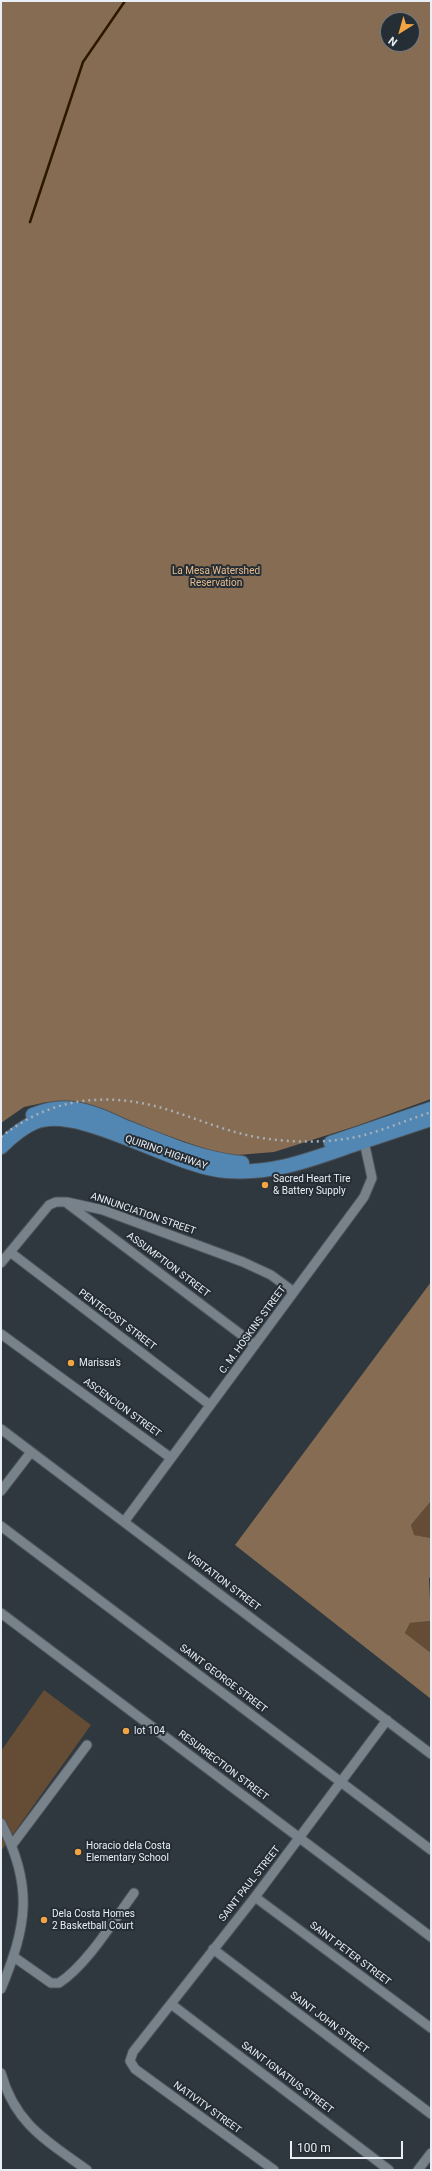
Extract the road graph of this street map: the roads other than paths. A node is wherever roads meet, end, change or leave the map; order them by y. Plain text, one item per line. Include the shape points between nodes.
1 (431, 1109) edge
2 (431, 1119) edge
3 (1, 1136) edge
4 (363, 1136) junction
5 (1, 1148) edge
6 (67, 1202) junction
7 (10, 1252) junction
8 (1, 1263) edge
9 (294, 1292) junction
10 (1, 1334) edge
11 (255, 1345) junction
12 (210, 1405) junction
13 (1, 1429) edge
14 (31, 1452) junction
15 (171, 1458) junction
16 (1, 1491) edge
17 (124, 1522) junction
18 (1, 1526) edge
19 (1, 1613) edge
20 (387, 1720) junction
21 (87, 1745) dead end
22 (431, 1754) edge
23 (341, 1782) junction
24 (1, 1823) edge
25 (299, 1838) junction
26 (12, 1845) junction
27 (431, 1850) edge
28 (134, 1893) dead end
29 (255, 1897) junction
30 (431, 1937) edge
31 (213, 1949) junction
32 (14, 1957) junction
33 (1, 1989) edge
34 (171, 2004) junction
35 (431, 2028) edge
36 (130, 2061) joint
37 (1, 2073) edge
38 (3, 2088) edge
39 (431, 2114) edge
40 (431, 2153) edge
41 (87, 2170) edge
42 (274, 2170) edge
43 (389, 2170) edge
44 (418, 2170) edge

1 - 4 main road, QUIRINO HIGHWAY
2 - 4 main road, QUIRINO HIGHWAY
3 - 4 main road, QUIRINO HIGHWAY via 21,1120 34,1114 63,1108 76,1109 203,1156 225,1162 258,1164
4 - 5 main road, QUIRINO HIGHWAY via 297,1164 259,1172 225,1171 200,1166 100,1129 62,1119 36,1122 25,1127
4 - 9 street, C. M. HOSKINS STREET via 372,1172 367,1192
6 - 7 street, ANNUNCIATION STREET via 49,1205
6 - 9 street, ANNUNCIATION STREET via 103,1210 243,1262 271,1275
6 - 11 street, ASSUMPTION STREET
7 - 8 street, ANNUNCIATION STREET
7 - 12 street, PENTECOST STREET
9 - 11 street, C. M. HOSKINS STREET
10 - 15 street, ASCENCION STREET
11 - 12 street, C. M. HOSKINS STREET
12 - 15 street, C. M. HOSKINS STREET
13 - 14 street, VISITATION STREET
14 - 16 street
14 - 17 street, VISITATION STREET
15 - 17 street, C. M. HOSKINS STREET
17 - 20 street, VISITATION STREET
18 - 23 street, SAINT GEORGE STREET
19 - 25 street, RESURRECTION STREET
20 - 22 street, VISITATION STREET
20 - 23 street, SAINT PAUL STREET
21 - 26 street
23 - 25 street, SAINT PAUL STREET
23 - 27 street, SAINT GEORGE STREET
24 - 26 street
25 - 29 street, SAINT PAUL STREET
25 - 30 street, RESURRECTION STREET
26 - 32 street via 24,1893 22,1919
28 - 32 street via 96,1945 59,1983 52,1983
29 - 31 street, SAINT PAUL STREET
29 - 35 street, SAINT PETER STREET
31 - 34 street, SAINT PAUL STREET
31 - 39 street, SAINT JOHN STREET
32 - 33 street
34 - 36 street, SAINT PAUL STREET via 133,2052
34 - 43 street, SAINT IGNATIUS STREET
36 - 42 street, NATIVITY STREET via 135,2069
37 - 38 street
38 - 41 street via 17,2111 35,2131
40 - 44 street

